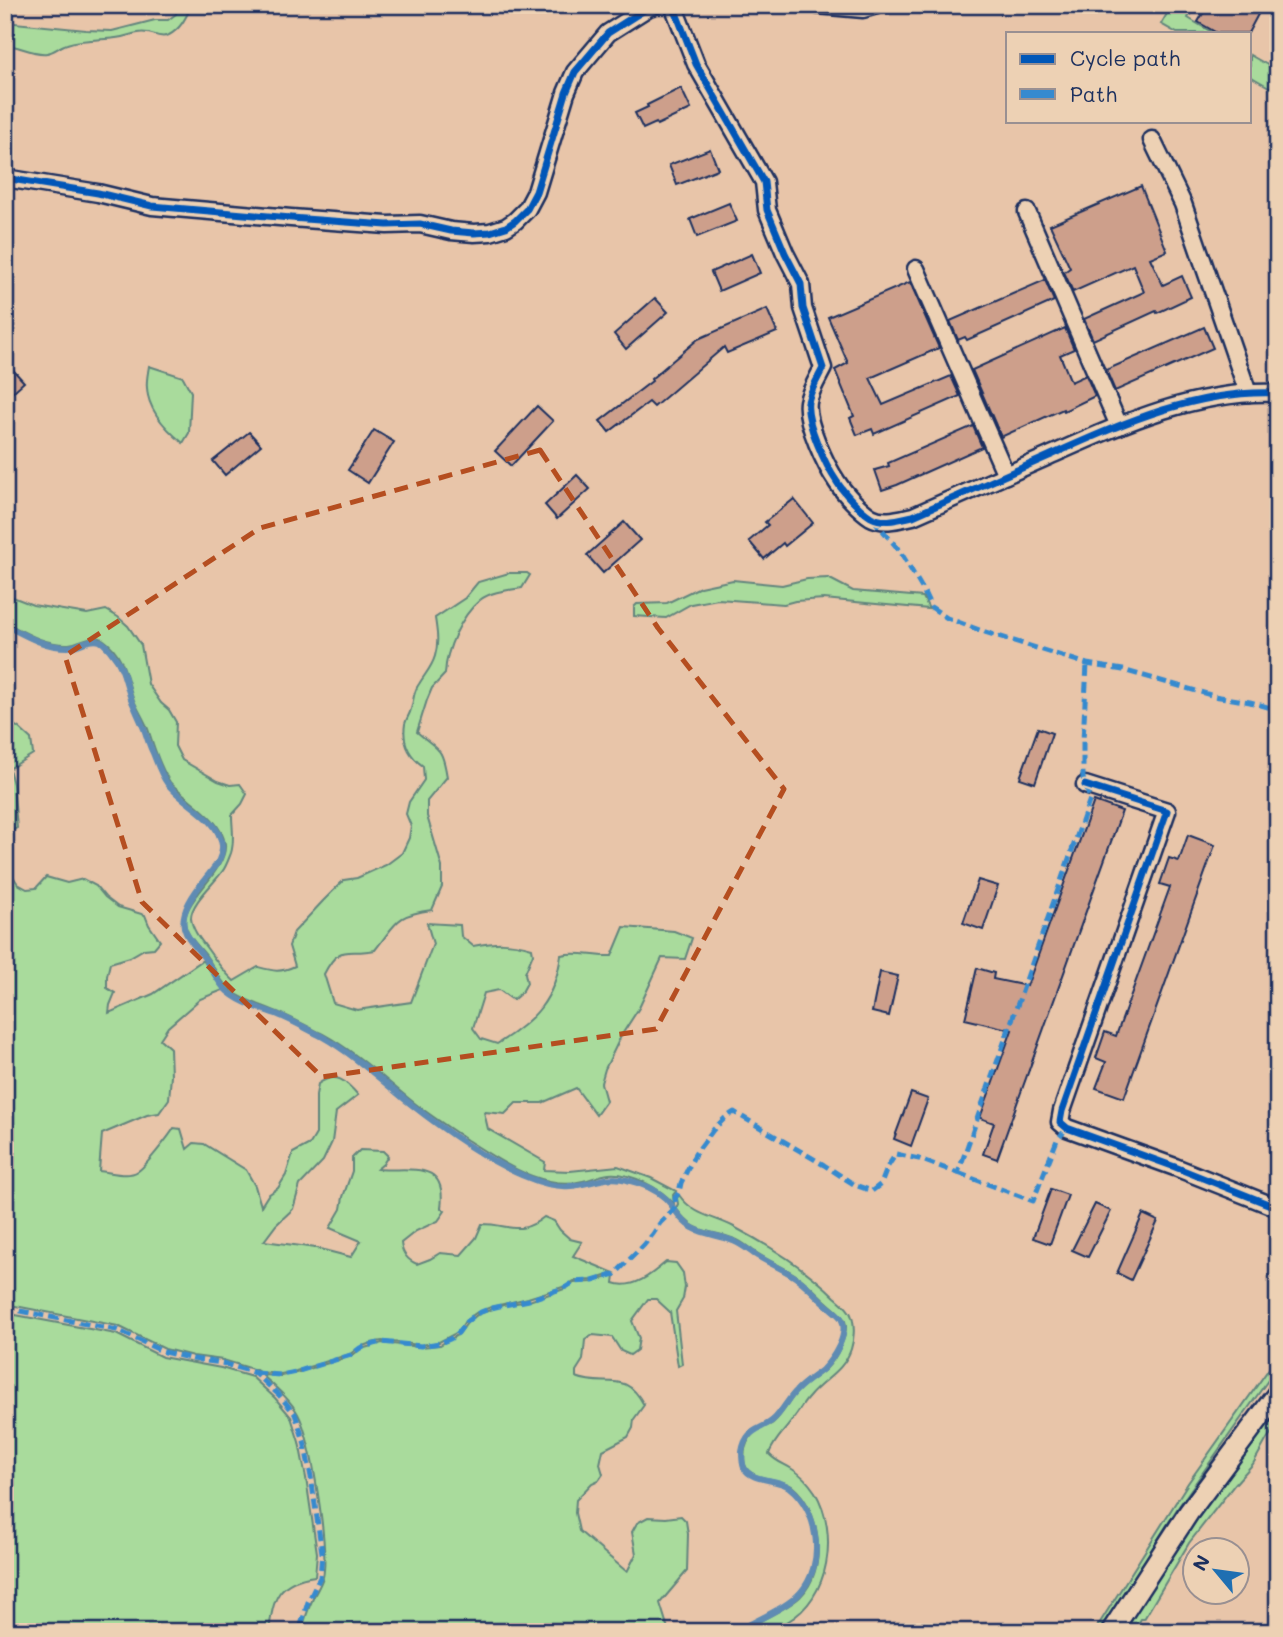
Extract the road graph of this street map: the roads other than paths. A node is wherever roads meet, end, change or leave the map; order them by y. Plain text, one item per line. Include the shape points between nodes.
1 (655, 5) edge
2 (673, 5) edge
3 (817, 5) edge
4 (877, 5) edge
5 (1152, 140) dead end
6 (5, 178) edge
7 (1027, 212) dead end
8 (916, 269) dead end
9 (1248, 393) junction
10 (1278, 393) edge
11 (1119, 426) junction
12 (1006, 475) junction
13 (1085, 785) dead end
14 (1278, 1208) edge
15 (1278, 1393) edge
16 (1111, 1632) edge

1 - 6 street via 608,33 575,72 532,200 515,221 490,232 152,206
2 - 12 street via 695,64 764,183 768,210 801,284 803,308 823,368 808,402 808,415 838,484 871,517 885,522 913,516
3 - 4 street via 863,9
5 - 9 street via 1183,204
7 - 11 street
8 - 12 street
9 - 10 street
9 - 11 street via 1182,404
11 - 12 street
13 - 14 street via 1167,811 1060,1122
15 - 16 street via 1189,1511

